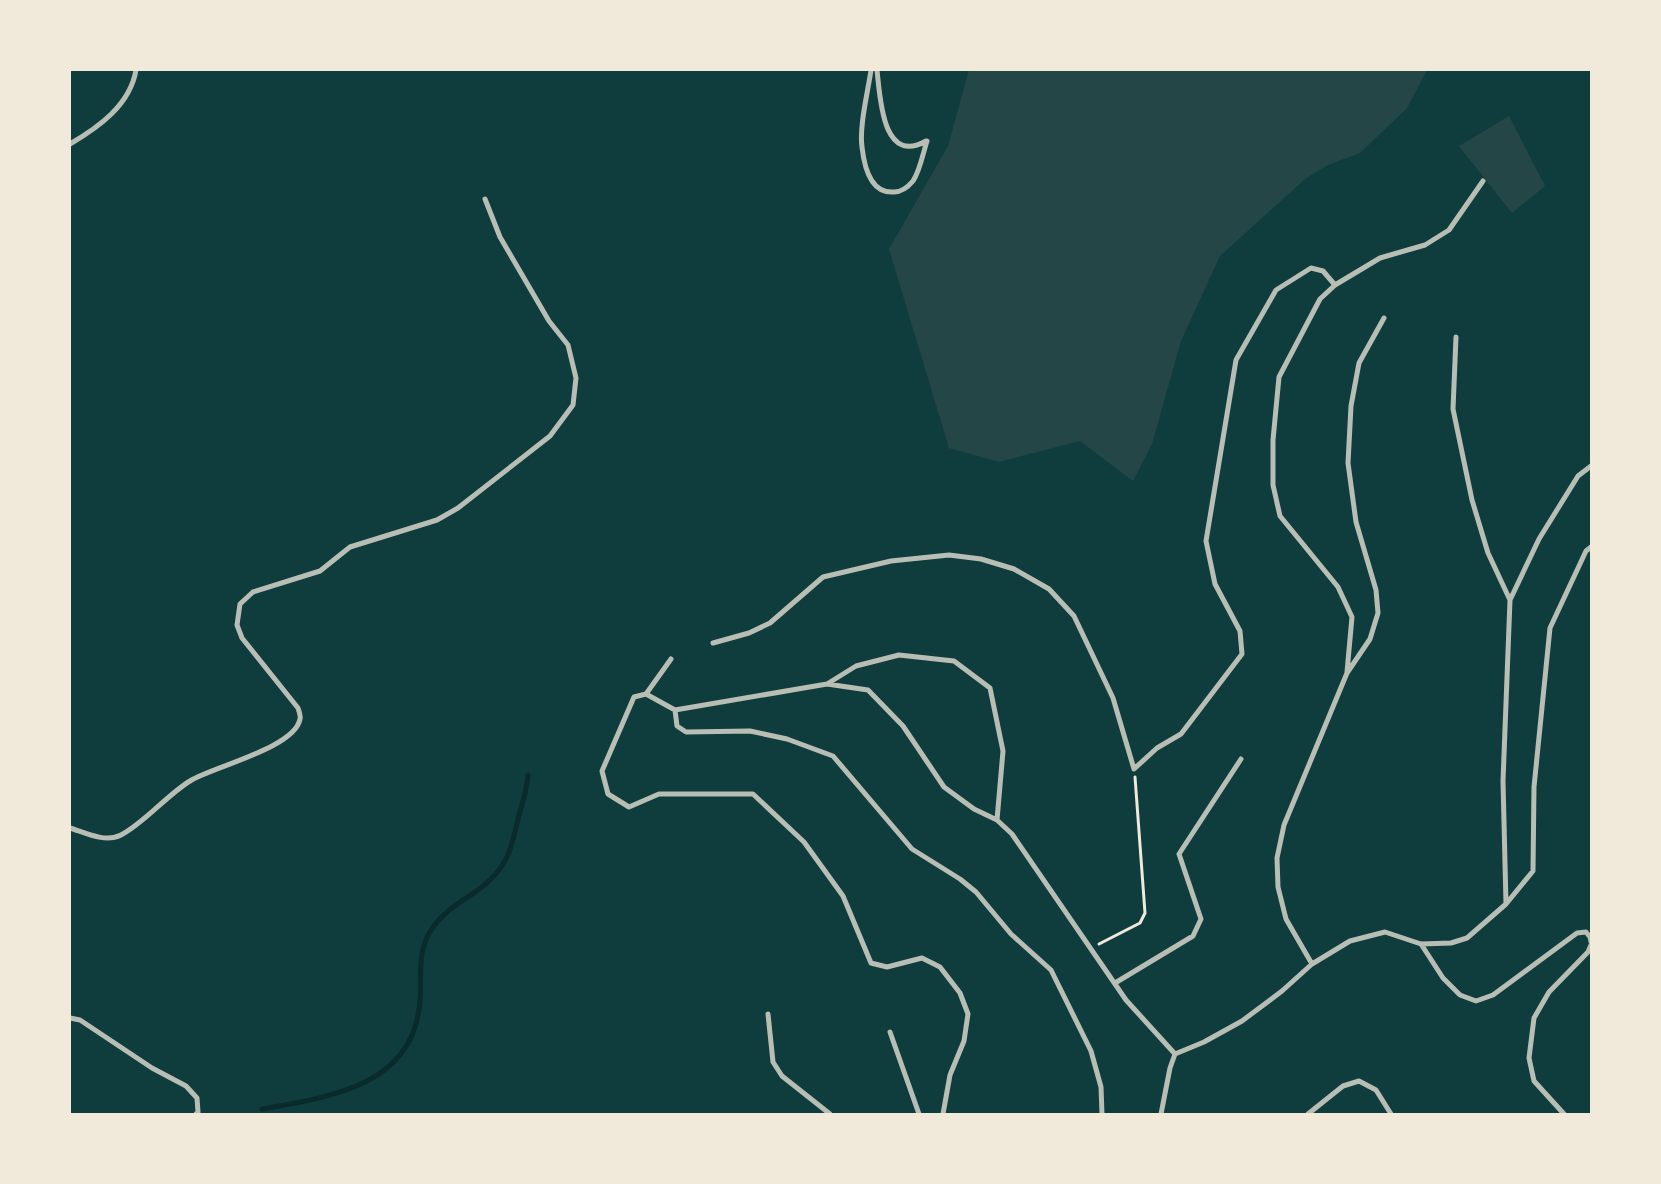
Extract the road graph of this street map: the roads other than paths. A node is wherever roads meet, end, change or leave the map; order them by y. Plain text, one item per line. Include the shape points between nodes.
1 (136, 70) edge
2 (871, 70) edge
3 (878, 70) edge
4 (70, 144) edge
5 (1484, 181) dead end
6 (485, 199) dead end
7 (1335, 285) junction
8 (1384, 318) dead end
9 (1456, 337) dead end
10 (1591, 466) edge
11 (1591, 547) edge
12 (1510, 600) junction
13 (713, 644) dead end
14 (671, 659) dead end
15 (1347, 673) junction
16 (827, 684) junction
17 (646, 694) junction
18 (675, 710) junction
19 (1241, 759) dead end
20 (997, 820) junction
21 (70, 828) edge
22 (1506, 904) junction
23 (1591, 943) edge
24 (1421, 944) junction
25 (1312, 964) junction
26 (1115, 983) junction
27 (768, 1014) dead end
28 (70, 1018) edge
29 (890, 1032) dead end
30 (1175, 1054) junction
31 (196, 1114) edge
32 (830, 1114) edge
33 (919, 1114) edge
34 (943, 1114) edge
35 (1102, 1114) edge
36 (1161, 1114) edge
37 (1308, 1114) edge
38 (1390, 1114) edge
39 (1564, 1114) edge

1 - 4 street via 134,81 120,106 89,133
2 - 3 street via 861,144 874,185 895,192 914,180 926,141 909,147 902,145 889,131 882,114
5 - 7 street via 1449,230 1425,244 1380,258
6 - 21 street via 500,238 549,321 568,345 576,378 573,405 550,436 451,512 437,520 350,547 320,571 253,592 240,604 237,625 242,638 298,708 300,718 295,729 276,743 231,766 191,780 121,835 105,839
7 - 13 street via 1323,271 1311,268 1276,290 1236,360 1206,540 1216,584 1240,632 1242,654 1182,734 1157,748 1134,769 1113,698 1074,616 1049,589 1014,569 981,559 949,555 891,561 823,577 770,623
7 - 15 street via 1320,299 1279,377 1273,440 1274,485 1280,516 1338,587 1352,617
8 - 15 street via 1359,364 1351,406 1348,463 1356,522 1376,590 1378,613 1370,638
9 - 12 street via 1453,409 1470,491 1488,553
10 - 12 street via 1578,476 1539,539
11 - 22 street via 1586,550 1550,628 1534,787 1533,871
12 - 22 street via 1503,782
14 - 17 street
15 - 25 street via 1284,825 1277,858 1278,887 1286,919
16 - 18 street
16 - 20 street via 868,690 903,726 944,787 974,809
16 - 20 street via 856,666 899,655 954,661 990,688 1003,751
17 - 18 street
17 - 34 street via 634,697 602,771 608,794 629,807 659,794 753,794 804,842 843,896 871,962 887,967 922,958 940,967 960,994 968,1014 964,1041 950,1075
18 - 35 street via 677,726 686,732 750,731 787,739 833,756 912,849 960,878 1051,970 1092,1051 1101,1087
19 - 26 street via 1179,854 1201,918 1192,936
20 - 26 street via 1012,834
22 - 24 street via 1466,938 1450,943
23 - 24 street via 1586,932 1576,933 1493,995 1476,1001 1454,990
23 - 39 street via 1588,952 1549,992 1534,1018 1529,1058 1534,1082
24 - 25 street via 1385,932 1350,941
25 - 30 street via 1242,1021
26 - 30 street via 1126,1000
27 - 32 street via 773,1062 782,1076
28 - 31 street via 80,1020 152,1068 186,1086 197,1098
29 - 33 street
30 - 36 street
37 - 38 street via 1343,1086 1359,1081 1376,1090

